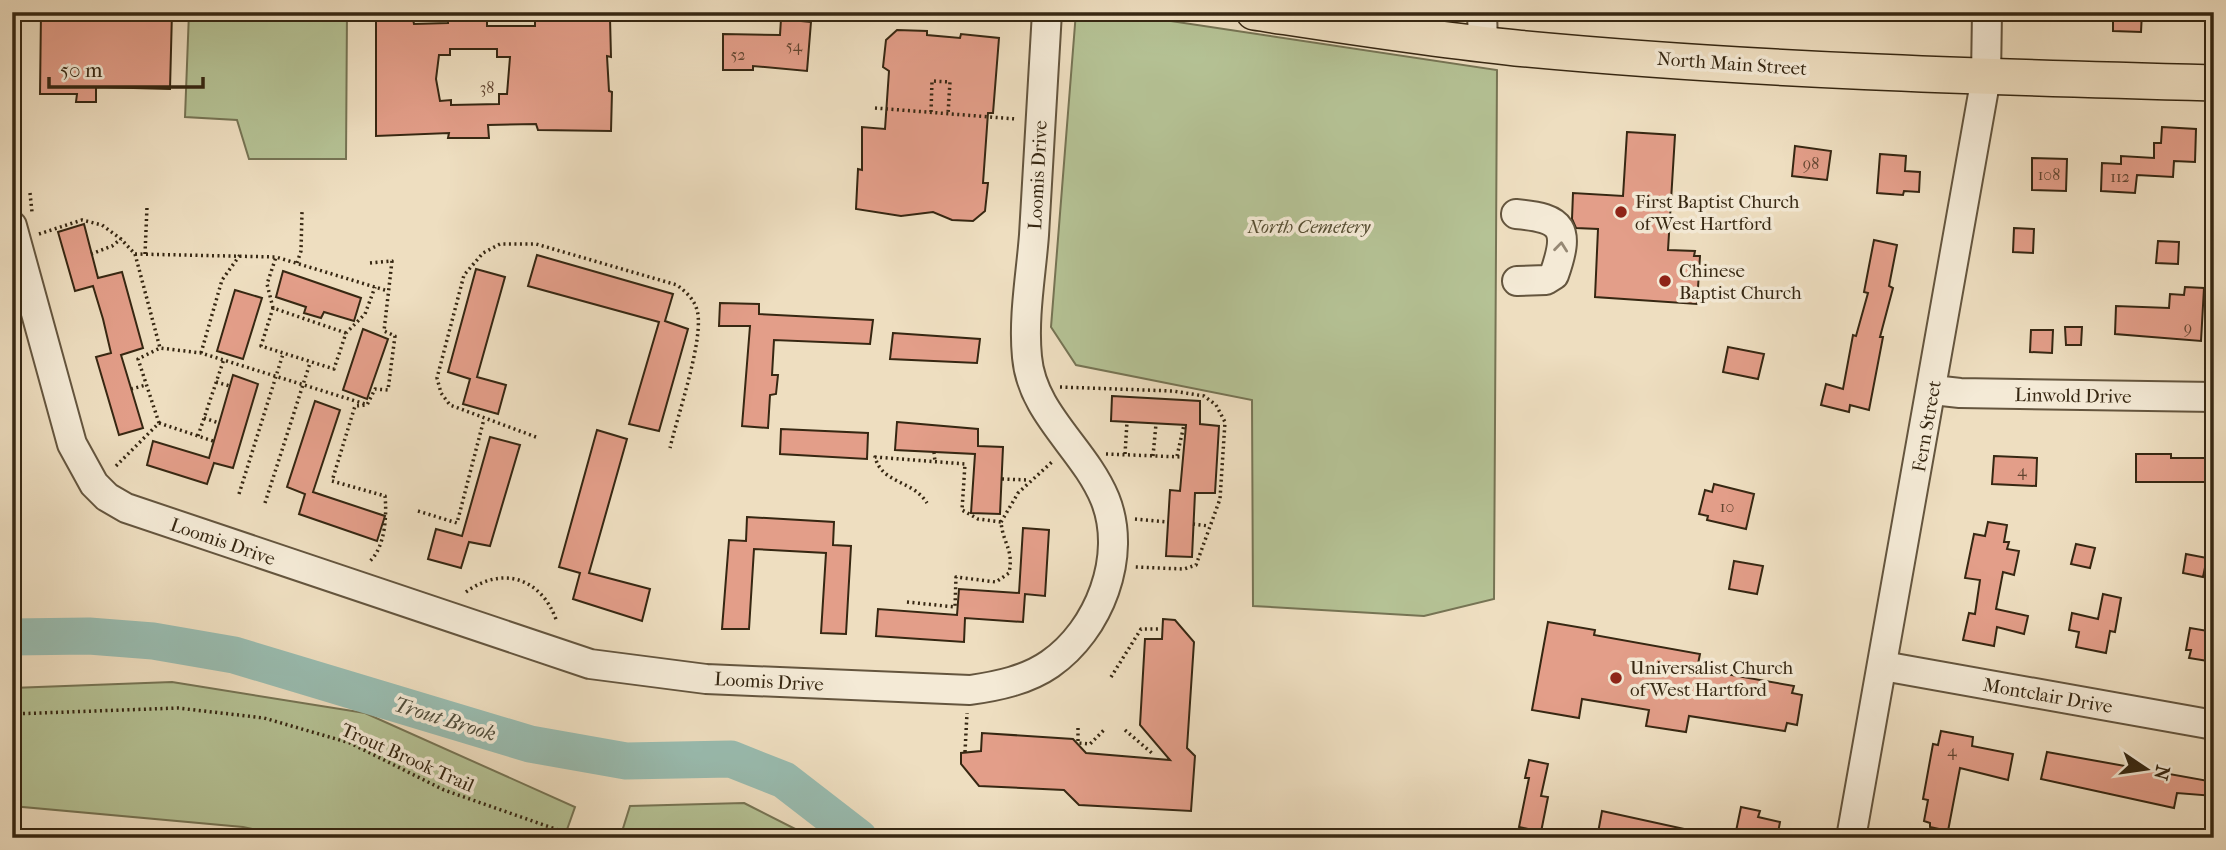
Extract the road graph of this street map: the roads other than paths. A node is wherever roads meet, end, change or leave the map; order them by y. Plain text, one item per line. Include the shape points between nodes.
1 (1047, 12) edge
2 (1254, 12) edge
3 (1987, 12) edge
4 (1483, 28) edge
5 (1986, 77) junction
6 (2214, 83) edge
7 (1516, 214) dead end
8 (27, 225) edge
9 (1517, 281) dead end
10 (1933, 390) junction
11 (2214, 397) edge
12 (1883, 666) junction
13 (2214, 725) edge
14 (1851, 838) edge

1 - 8 street, Loomis Drive via 1028,310 1029,378 1105,500 1112,524 1112,556 1090,624 1069,649 1029,676 1000,685 970,690 719,679 590,664 125,508 94,484 72,444
2 - 4 main road, North Main Street
3 - 5 street, Fern Street
4 - 5 main road, North Main Street via 1746,65
5 - 6 main road, North Main Street
5 - 10 street, Fern Street
9 -> 7 street via 1546,280 1554,275 1562,235 1545,216
10 - 11 street, Linwold Drive
10 - 12 street, Fern Street
12 - 13 street, Montclair Drive
12 - 14 street, Fern Street

